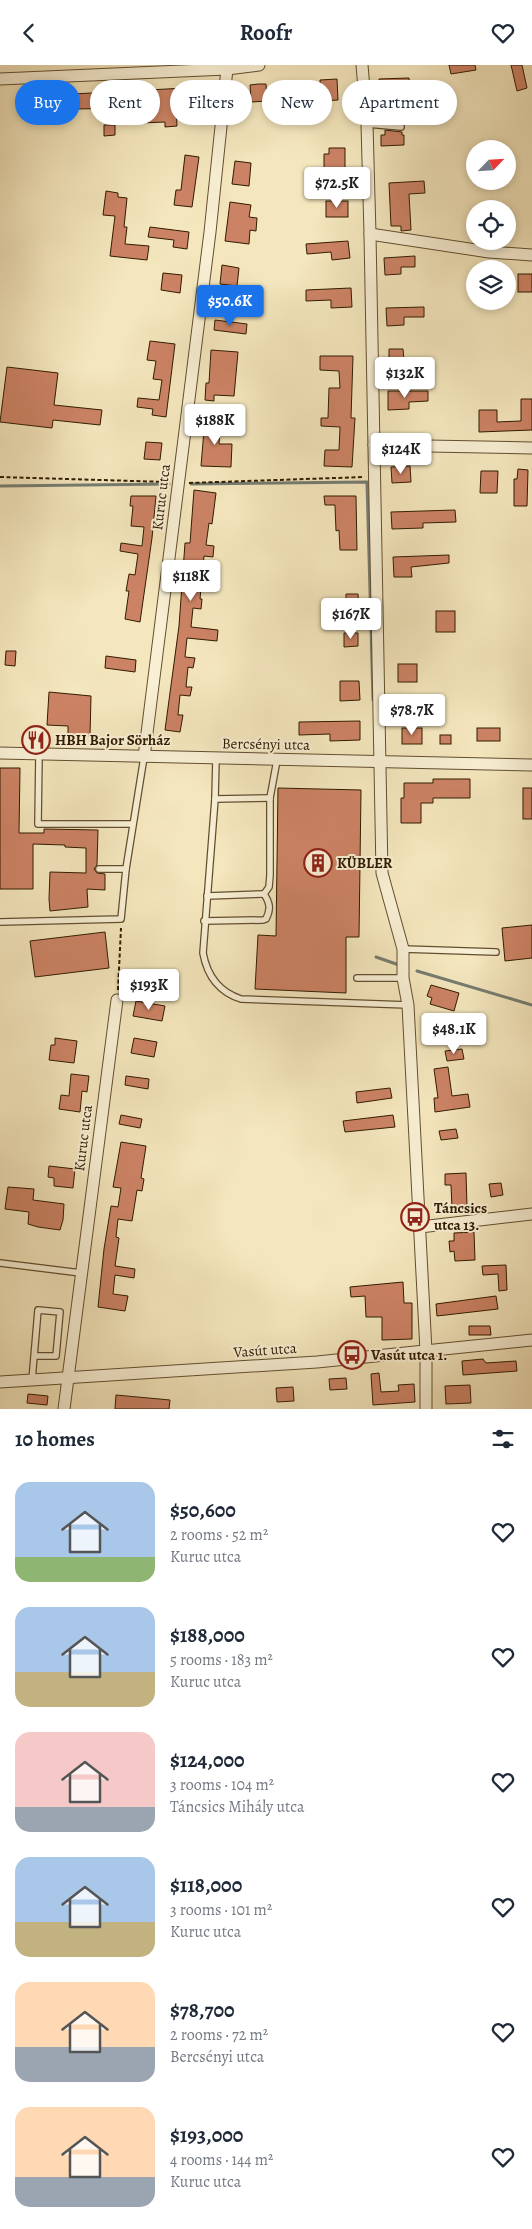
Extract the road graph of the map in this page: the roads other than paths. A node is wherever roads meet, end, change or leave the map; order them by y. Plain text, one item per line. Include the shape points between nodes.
1 (260, 65) edge
2 (362, 65) edge
3 (227, 69) junction
4 (0, 79) edge
5 (363, 80) edge
6 (367, 125) joint
7 (401, 127) dead end
8 (370, 234) junction
9 (532, 255) edge
10 (374, 445) junction
11 (532, 449) edge
12 (0, 753) edge
13 (39, 755) junction
14 (144, 757) junction
15 (216, 759) junction
16 (277, 760) junction
17 (379, 761) junction
18 (532, 765) edge
19 (270, 798) junction
20 (215, 799) junction
21 (132, 824) junction
22 (99, 869) dead end
23 (126, 869) junction
24 (264, 894) junction
25 (207, 896) junction
26 (204, 921) junction
27 (0, 922) edge
28 (403, 949) junction
29 (496, 952) dead end
30 (357, 977) dead end
31 (403, 978) junction
32 (117, 1000) road end
33 (408, 1005) junction
34 (532, 1214) edge
35 (420, 1227) junction
36 (0, 1263) edge
37 (81, 1273) junction
38 (532, 1340) edge
39 (426, 1351) junction
40 (34, 1356) junction
41 (67, 1379) junction
42 (32, 1380) junction
43 (0, 1381) edge
44 (64, 1409) edge
45 (426, 1409) edge

1 - 3 street
2 - 5 street
3 - 4 street
3 - 14 street, Kuruc utca via 210,232
6 - 7 lane
6 - 8 street
8 - 9 street via 489,252
8 - 10 street
10 - 11 street
10 - 17 street
12 - 13 street, Bercsényi utca
13 - 14 street, Bercsényi utca
13 - 21 lane via 38,823
14 - 15 street, Bercsényi utca
14 - 21 lane, Kuruc utca
15 - 16 street, Bercsényi utca
15 - 20 lane
16 - 17 street, Bercsényi utca
16 - 19 lane
17 - 18 street, Bercsényi utca
17 - 28 street via 382,873
19 - 20 lane
19 - 24 lane via 270,875 269,887
20 - 25 lane
21 - 23 lane, Kuruc utca
22 - 23 lane
23 - 27 lane, Kuruc utca via 121,919
24 - 25 lane
24 - 26 lane via 270,903 266,919
25 - 26 lane
26 - 33 lane via 205,965 219,987 230,996
28 - 29 lane
28 - 31 street
30 - 31 lane
31 - 33 street
32 - 37 street, Kuruc utca
33 - 35 street
34 - 35 street
35 - 39 street
36 - 37 lane
37 - 41 street, Kuruc utca
38 - 39 street, Vasút utca
39 - 41 street, Vasút utca
39 - 45 street
40 - 40 lane via 56,1356 60,1312 38,1310
40 - 42 lane
41 - 42 street, Vasút utca
41 - 44 street, Kuruc utca
42 - 43 street, Vasút utca

